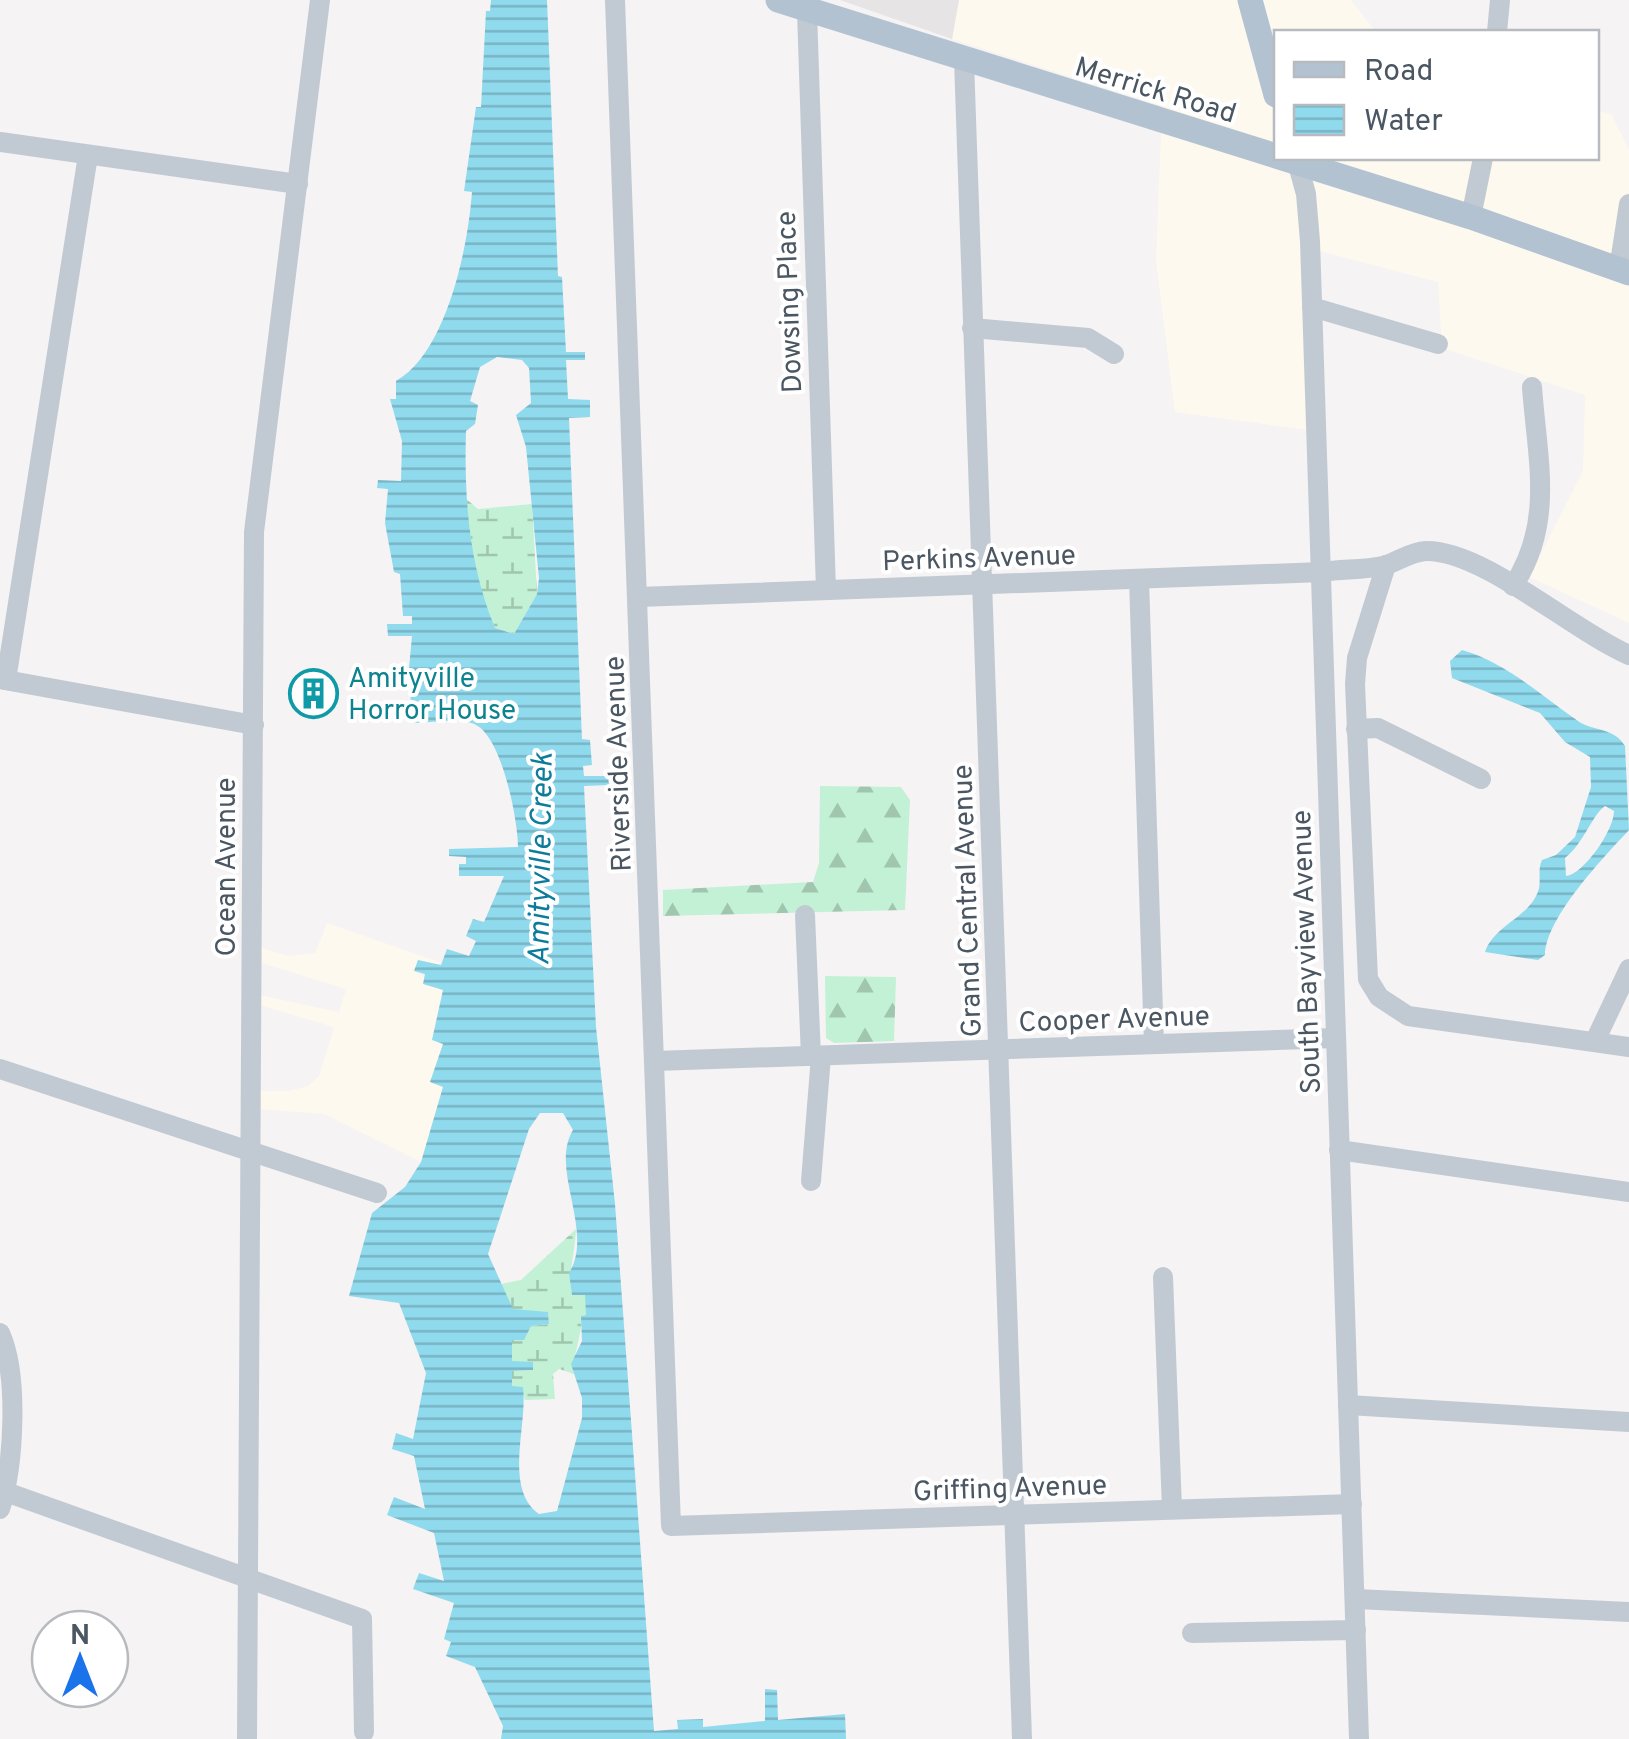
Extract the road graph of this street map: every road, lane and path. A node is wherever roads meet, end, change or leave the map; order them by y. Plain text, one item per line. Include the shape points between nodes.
1 (320, 0) edge
2 (615, 0) edge
3 (778, 0) edge
4 (1250, 0) edge
5 (1500, 0) edge
6 (808, 11) junction
7 (1497, 30) edge
8 (964, 60) junction
9 (1274, 88) edge
10 (0, 142) edge
11 (1274, 154) edge
12 (88, 155) junction
13 (1483, 160) edge
14 (1297, 161) edge
15 (298, 184) junction
16 (1629, 204) edge
17 (1472, 217) junction
18 (1624, 271) edge
19 (1312, 306) junction
20 (972, 328) junction
21 (1438, 344) dead end
22 (1114, 354) dead end
23 (1532, 387) dead end
24 (1386, 565) junction
25 (1322, 572) junction
26 (1139, 578) junction
27 (981, 584) junction
28 (1513, 586) junction
29 (826, 590) junction
30 (638, 597) junction
31 (1629, 655) edge
32 (3, 679) edge
33 (254, 725) junction
34 (1356, 729) junction
35 (1482, 779) dead end
36 (805, 914) dead end
37 (1629, 969) edge
38 (1336, 1038) junction
39 (1595, 1042) junction
40 (1154, 1044) junction
41 (1629, 1047) edge
42 (999, 1050) junction
43 (816, 1056) junction
44 (654, 1061) junction
45 (0, 1069) edge
46 (1339, 1150) junction
47 (252, 1151) junction
48 (811, 1181) dead end
49 (1629, 1192) edge
50 (377, 1194) dead end
51 (1163, 1277) dead end
52 (0, 1333) edge
53 (1348, 1405) junction
54 (1629, 1422) edge
55 (2, 1497) edge
56 (1352, 1504) junction
57 (1172, 1509) junction
58 (1014, 1513) junction
59 (671, 1526) joint
60 (248, 1581) junction
61 (1356, 1599) junction
62 (1629, 1612) edge
63 (1356, 1630) junction
64 (1192, 1633) dead end
65 (364, 1732) dead end
66 (248, 1739) edge
67 (1022, 1739) edge
68 (1359, 1739) edge

1 - 15 street, Ocean Avenue
2 - 30 street, Riverside Avenue
3 - 6 main road, Merrick Road
4 - 9 main road
5 - 7 street
6 - 8 main road, Merrick Road
6 - 29 street, Dowsing Place
8 - 11 main road, Merrick Road
8 - 20 street, Grand Central Avenue
10 - 12 street
12 - 15 street
12 - 32 street
13 - 17 street
14 - 17 main road, Merrick Road
14 - 19 street, South Bayview Avenue via 1306,196
15 - 33 street, Ocean Avenue via 254,532
16 - 18 street
17 - 18 main road, Merrick Road
19 - 21 street
19 - 25 street, South Bayview Avenue
20 - 22 street via 1088,338
20 - 27 street, Grand Central Avenue
23 - 28 street via 1540,526 1530,561
24 - 25 street, Perkins Avenue
24 - 28 street, Perkins Avenue via 1406,554 1444,553
24 - 34 street via 1357,658
25 - 26 street, Perkins Avenue
25 - 38 street, South Bayview Avenue
26 - 27 street, Perkins Avenue
26 - 40 street
27 - 29 street, Perkins Avenue
27 - 42 street, Grand Central Avenue
28 - 31 street, Perkins Avenue
29 - 30 street, Perkins Avenue
30 - 44 street, Riverside Avenue
32 - 33 street
33 - 47 street, Ocean Avenue
34 - 35 street via 1378,728
34 - 39 street via 1365,961 1379,997 1408,1016
36 - 43 street
37 - 39 street
38 - 40 street, Cooper Avenue
38 - 46 street, South Bayview Avenue
39 - 41 street
40 - 42 street, Cooper Avenue
42 - 43 street, Cooper Avenue
42 - 58 street, Grand Central Avenue
43 - 44 street, Cooper Avenue
43 - 48 street
44 - 59 street, Riverside Avenue
45 - 47 street
46 - 49 street
46 - 53 street, South Bayview Avenue
47 - 50 street
47 - 60 street, Ocean Avenue
51 - 57 street
52 - 55 street via 10,1356 10,1468
53 - 54 street
53 - 56 street, South Bayview Avenue
55 - 60 street
56 - 57 street, Griffing Avenue
56 - 61 street, South Bayview Avenue
57 - 58 street, Griffing Avenue
58 - 59 street, Griffing Avenue
58 - 67 street, Grand Central Avenue
60 - 65 street via 362,1619
60 - 66 street, Ocean Avenue
61 - 62 street
61 - 63 street, South Bayview Avenue
63 - 64 street
63 - 68 street, South Bayview Avenue

